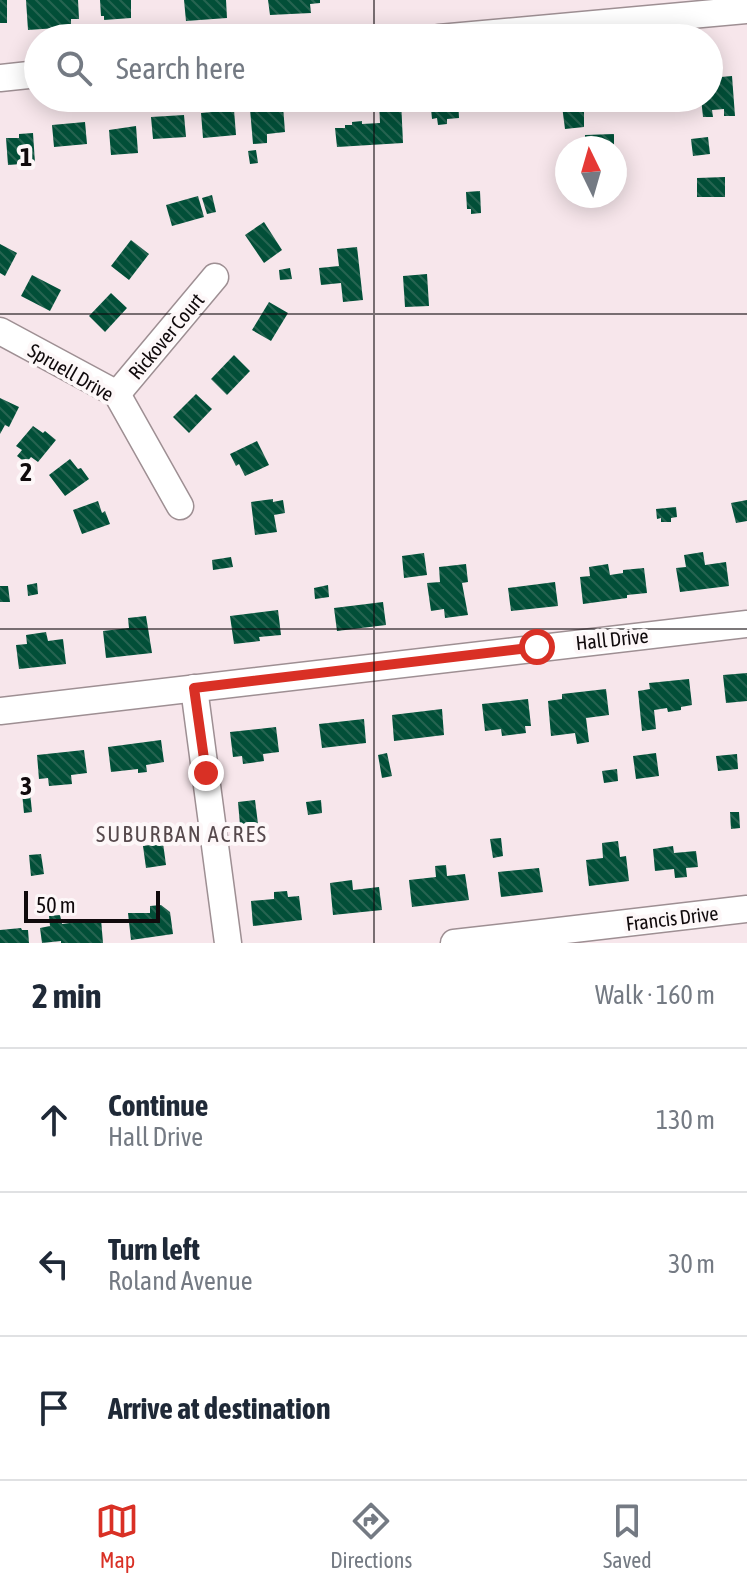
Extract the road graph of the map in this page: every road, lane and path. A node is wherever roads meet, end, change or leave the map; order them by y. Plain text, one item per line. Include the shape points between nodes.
1 (747, 10) edge
2 (578, 13) edge
3 (517, 24) edge
4 (24, 75) edge
5 (0, 78) edge
6 (215, 277) dead end
7 (0, 331) edge
8 (117, 394) junction
9 (180, 506) dead end
10 (747, 624) edge
11 (194, 688) junction
12 (0, 711) edge
13 (747, 909) edge
14 (228, 943) edge
15 (454, 943) edge

1 - 2 street
2 - 3 street
4 - 5 street
6 - 8 street, Rickover Court
7 - 8 street, Spruell Drive
8 - 9 street, Spruell Drive
10 - 11 street, Hall Drive
11 - 12 street, Hall Drive
11 - 14 street
13 - 15 street, Francis Drive

